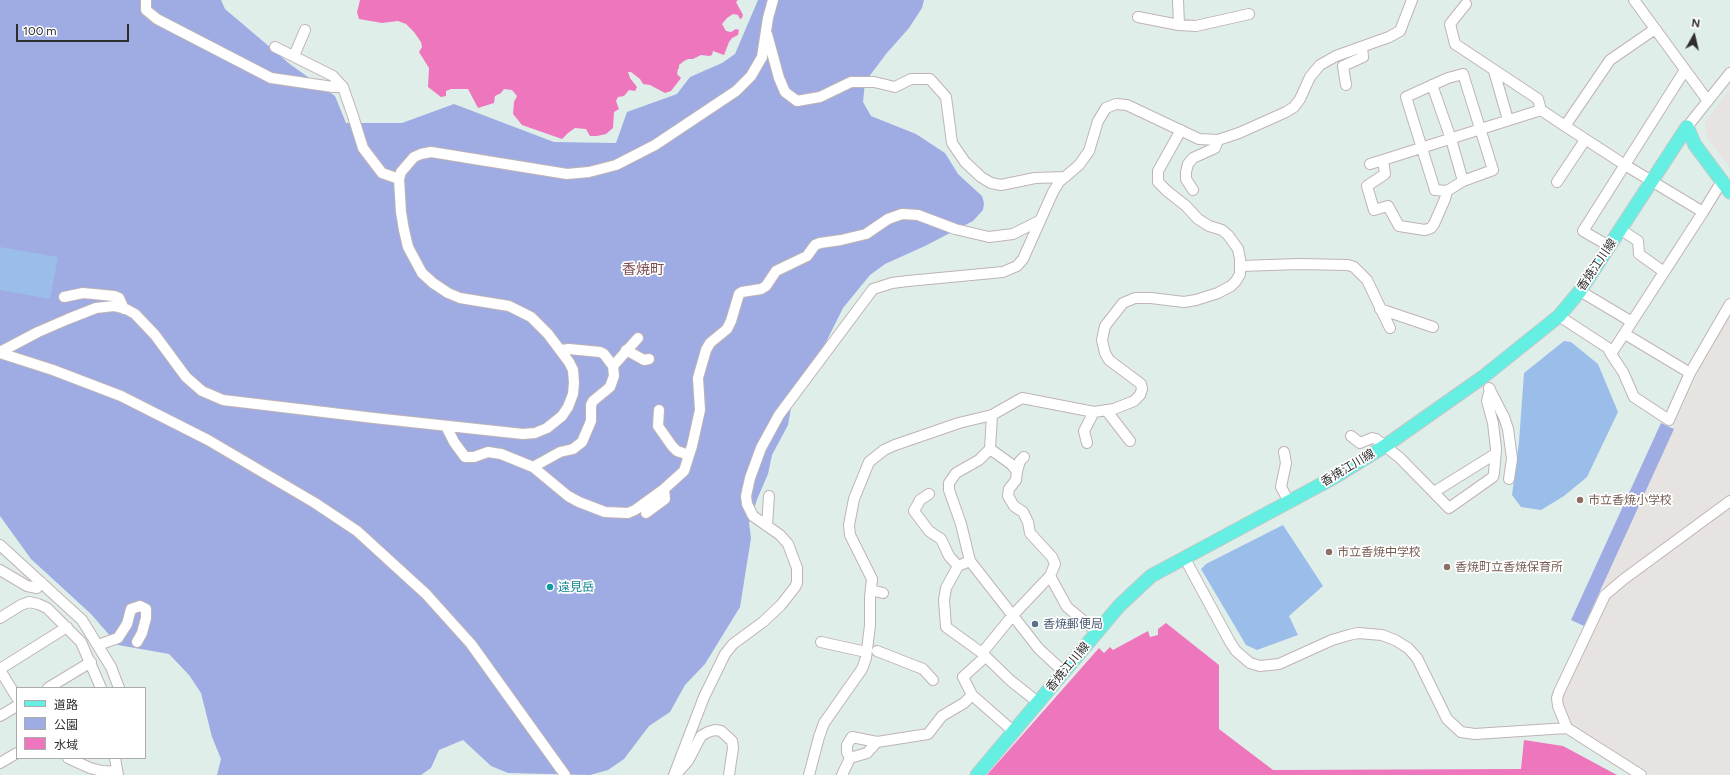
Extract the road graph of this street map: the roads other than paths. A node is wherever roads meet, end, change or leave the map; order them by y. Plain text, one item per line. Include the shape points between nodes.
1 (146, 0) edge
2 (774, 0) edge
3 (1178, 0) edge
4 (1412, 0) edge
5 (1634, 0) edge
6 (1466, 4) dead end
7 (1249, 14) dead end
8 (1138, 17) dead end
9 (1179, 25) junction
10 (1655, 29) junction
11 (305, 30) dead end
12 (766, 30) junction
13 (275, 47) dead end
14 (1362, 47) junction
15 (294, 56) junction
16 (1685, 70) junction
17 (1494, 71) junction
18 (1730, 73) edge
19 (1346, 85) dead end
20 (1432, 85) junction
21 (343, 87) junction
22 (1708, 101) junction
23 (1541, 110) junction
24 (1508, 120) junction
25 (1565, 126) junction
26 (1687, 127) junction
27 (1180, 130) junction
28 (1480, 130) junction
29 (1451, 139) junction
30 (1218, 140) junction
31 (1585, 140) junction
32 (1422, 148) junction
33 (1383, 160) junction
34 (1370, 164) dead end
35 (1625, 165) junction
36 (1065, 177) junction
37 (400, 179) junction
38 (1463, 181) junction
39 (1652, 181) junction
40 (1557, 182) dead end
41 (1727, 184) edge
42 (1193, 190) dead end
43 (1447, 191) junction
44 (1703, 212) junction
45 (1039, 221) junction
46 (1620, 229) junction
47 (1609, 246) junction
48 (1241, 266) junction
49 (1664, 272) junction
50 (1580, 291) junction
51 (64, 296) dead end
52 (1730, 304) edge
53 (124, 309) junction
54 (1380, 309) junction
55 (1559, 316) junction
56 (1632, 322) junction
57 (1433, 327) dead end
58 (1390, 328) dead end
59 (1625, 334) junction
60 (638, 338) dead end
61 (561, 350) junction
62 (626, 350) junction
63 (0, 352) edge
64 (1611, 354) junction
65 (649, 359) dead end
66 (613, 366) junction
67 (1690, 373) junction
68 (1483, 377) junction
69 (1490, 389) junction
70 (659, 410) dead end
71 (1106, 410) junction
72 (1094, 412) junction
73 (992, 415) junction
74 (446, 426) junction
75 (1351, 436) dead end
76 (1130, 441) dead end
77 (1087, 443) dead end
78 (1385, 446) junction
79 (990, 449) junction
80 (1284, 452) dead end
81 (1495, 454) junction
82 (689, 455) junction
83 (1024, 457) dead end
84 (533, 467) junction
85 (1017, 470) junction
86 (1509, 479) dead end
87 (664, 489) junction
88 (1434, 492) junction
89 (930, 494) dead end
90 (769, 496) dead end
91 (1730, 501) edge
92 (1289, 502) junction
93 (646, 513) dead end
94 (767, 525) junction
95 (3, 547) edge
96 (1184, 557) junction
97 (970, 561) junction
98 (958, 566) junction
99 (0, 570) edge
100 (1050, 576) junction
101 (41, 582) junction
102 (870, 590) junction
103 (882, 593) dead end
104 (1013, 615) junction
105 (0, 618) edge
106 (67, 627) junction
107 (1097, 632) junction
108 (137, 642) dead end
109 (821, 642) dead end
110 (98, 645) junction
111 (877, 651) dead end
112 (866, 652) junction
113 (983, 655) junction
114 (91, 662) junction
115 (0, 669) edge
116 (1064, 672) junction
117 (933, 680) dead end
118 (50, 687) edge
119 (101, 687) edge
120 (119, 687) edge
121 (972, 695) junction
122 (16, 696) edge
123 (1039, 703) junction
124 (16, 707) edge
125 (0, 716) edge
126 (1567, 728) junction
127 (1013, 731) junction
128 (877, 742) junction
129 (16, 754) edge
130 (850, 758) junction
131 (70, 759) edge
132 (115, 759) edge
133 (0, 763) edge
134 (117, 773) edge
135 (565, 775) edge
136 (674, 775) edge
137 (730, 775) edge
138 (810, 775) edge
139 (842, 775) edge
140 (977, 775) edge
141 (1642, 775) edge

1 - 21 street via 146,10 157,20 271,78
2 - 12 street
3 - 9 street
4 - 14 street via 1400,31 1389,38
5 - 10 street
6 - 17 street via 1450,24 1455,44
7 - 9 street via 1196,26
8 - 9 street
10 - 16 street
10 - 25 street via 1610,60
11 - 15 street
12 - 36 street via 785,92 797,101 820,97 851,82 874,82 894,87 911,79 930,79 946,97 952,144 965,162 981,177 1001,185 1035,178
12 - 37 street via 762,57 757,69 736,91 655,145 616,165 589,172 567,174 431,152 414,158 401,172
13 - 15 street
14 - 19 street via 1363,57 1343,66
14 - 30 street via 1320,64 1294,107 1239,134
15 - 21 street via 333,76
16 - 22 street
16 - 35 street
17 - 23 street via 1538,99
17 - 24 street
18 - 22 street
20 - 28 street via 1462,74
20 - 29 street
20 - 32 street via 1406,97
21 - 37 street via 363,148 382,173
22 - 26 street
23 - 24 street
23 - 25 street
24 - 28 street
25 - 31 street
26 - 39 main road, 香焼江川線
26 - 41 main road via 1694,145
27 - 30 street via 1199,139
27 - 36 street via 1127,105 1111,106 1103,111 1093,142 1084,158
27 - 48 street via 1158,171 1158,182 1198,219 1228,235 1238,250
28 - 29 street
28 - 38 street via 1493,170
29 - 32 street
29 - 38 street
30 - 42 street via 1215,148 1193,158 1188,164 1186,179
31 - 35 street
31 - 40 street
32 - 33 street
32 - 43 street via 1435,190
33 - 34 street
33 - 43 street via 1385,174 1367,186 1374,210 1388,206 1399,226 1425,230 1431,228
35 - 39 street
35 - 47 street via 1583,231
36 - 45 street via 1053,192
37 - 61 street via 401,212 408,247 422,273 448,293 460,298 509,306 531,317
38 - 43 street
39 - 44 street
39 - 46 main road, 香焼江川線
41 - 44 street
44 - 49 street
45 - 82 street via 1013,234 989,237 956,229 918,215 902,214 888,219 866,234 815,245 806,256 776,271 766,286 739,294 731,321 710,343 704,356 698,378 700,410
45 - 94 street via 1023,259 1013,269 988,274 892,283 878,286 869,292 779,415 761,448 750,478 746,500 753,516
46 - 47 main road, 香焼江川線
46 - 49 street via 1638,241 1638,254
47 - 50 main road, 香焼江川線
48 - 54 street via 1348,265 1359,270 1367,280
48 - 71 street via 1240,274 1231,286 1196,300 1184,302 1135,298 1123,303 1105,326 1102,333 1103,345 1109,360 1137,380 1142,389 1134,401
49 - 56 street
50 - 55 main road, 香焼江川線
50 - 56 street
51 - 53 street via 83,293 114,296 119,298
52 - 67 street
53 - 63 street via 114,306 96,308 38,332
53 - 74 street via 146,323 186,376 202,391 213,397
54 - 57 street
54 - 58 street
55 - 64 street via 1608,348
55 - 68 main road, 香焼江川線
56 - 59 street
59 - 64 street
59 - 67 street
60 - 62 street
61 - 66 street via 600,352 608,357
61 - 74 street via 573,370 573,394 562,416 547,428 523,434
62 - 65 street via 644,360
62 - 66 street
63 - 135 street via 121,396 208,440 316,503 357,531 426,594 471,644
64 - 67 street via 1623,372 1634,397 1669,420
66 - 84 street via 614,376 610,387 591,405 591,421 582,442 573,449 560,452
68 - 69 street
68 - 78 main road, 香焼江川線
69 - 81 street via 1487,401 1494,423
69 - 86 street via 1508,429 1512,459
70 - 82 street via 658,426 677,451
71 - 72 street
71 - 76 street
72 - 73 street via 1022,398
72 - 77 street via 1084,431
73 - 79 street
73 - 102 street via 959,423 895,445 884,450 870,462 854,499 848,530 872,575
74 - 84 street via 465,457 494,452
75 - 78 street via 1360,442 1376,439
78 - 88 street
78 - 92 main road, 香焼江川線
79 - 85 street
79 - 97 street via 979,460 956,473 950,483 949,490
80 - 92 street via 1286,463 1281,487
81 - 88 street
81 - 88 street via 1493,477 1449,508
82 - 87 street via 684,471
83 - 85 street
84 - 87 street via 568,496 605,512 621,513 635,510
85 - 100 street via 1017,477 1008,491 1008,498 1023,512 1030,533 1052,557 1055,564
87 - 93 street via 665,499
89 - 98 street via 920,500 914,511 930,531 941,539 949,556
90 - 94 street
91 - 126 street via 1605,595 1557,698
92 - 96 main road, 香焼江川線
94 - 136 street via 788,544 795,558 798,578 795,587 776,610 733,644 725,654 704,696
95 - 101 street
96 - 107 main road, 香焼江川線 via 1151,576 1119,606
96 - 126 street via 1230,642 1250,663 1260,666 1274,665 1332,640 1358,633 1382,635 1408,648 1417,658 1447,719 1461,732 1475,734
97 - 98 street
97 - 104 street
98 - 113 street via 944,592 946,627
99 - 101 street via 27,586 37,588
100 - 104 street
100 - 107 street via 1067,607
101 - 110 street via 82,620
102 - 103 street
102 - 112 street via 870,625
104 - 113 street
104 - 116 street via 1038,649
105 - 106 street via 28,602 47,608
106 - 114 street via 81,642
106 - 115 street
107 - 116 main road, 香焼江川線
108 - 110 street via 146,618 146,609 140,606 131,609 127,624 118,638
109 - 112 street
110 - 120 street
111 - 117 street via 922,669
112 - 138 street via 862,669 824,723
113 - 121 street via 963,677
113 - 123 street
114 - 118 street
114 - 119 street
115 - 122 street
116 - 123 main road, 香焼江川線
121 - 127 street
121 - 128 street via 942,716 926,735
123 - 127 main road, 香焼江川線
124 - 125 street
126 - 141 street
127 - 140 main road, 香焼江川線
128 - 130 street via 867,752
128 - 130 street via 852,737 847,745
129 - 133 street
130 - 139 street
131 - 134 street via 90,768
132 - 134 street
136 - 137 street via 688,761 701,736 715,730 721,731 732,741

